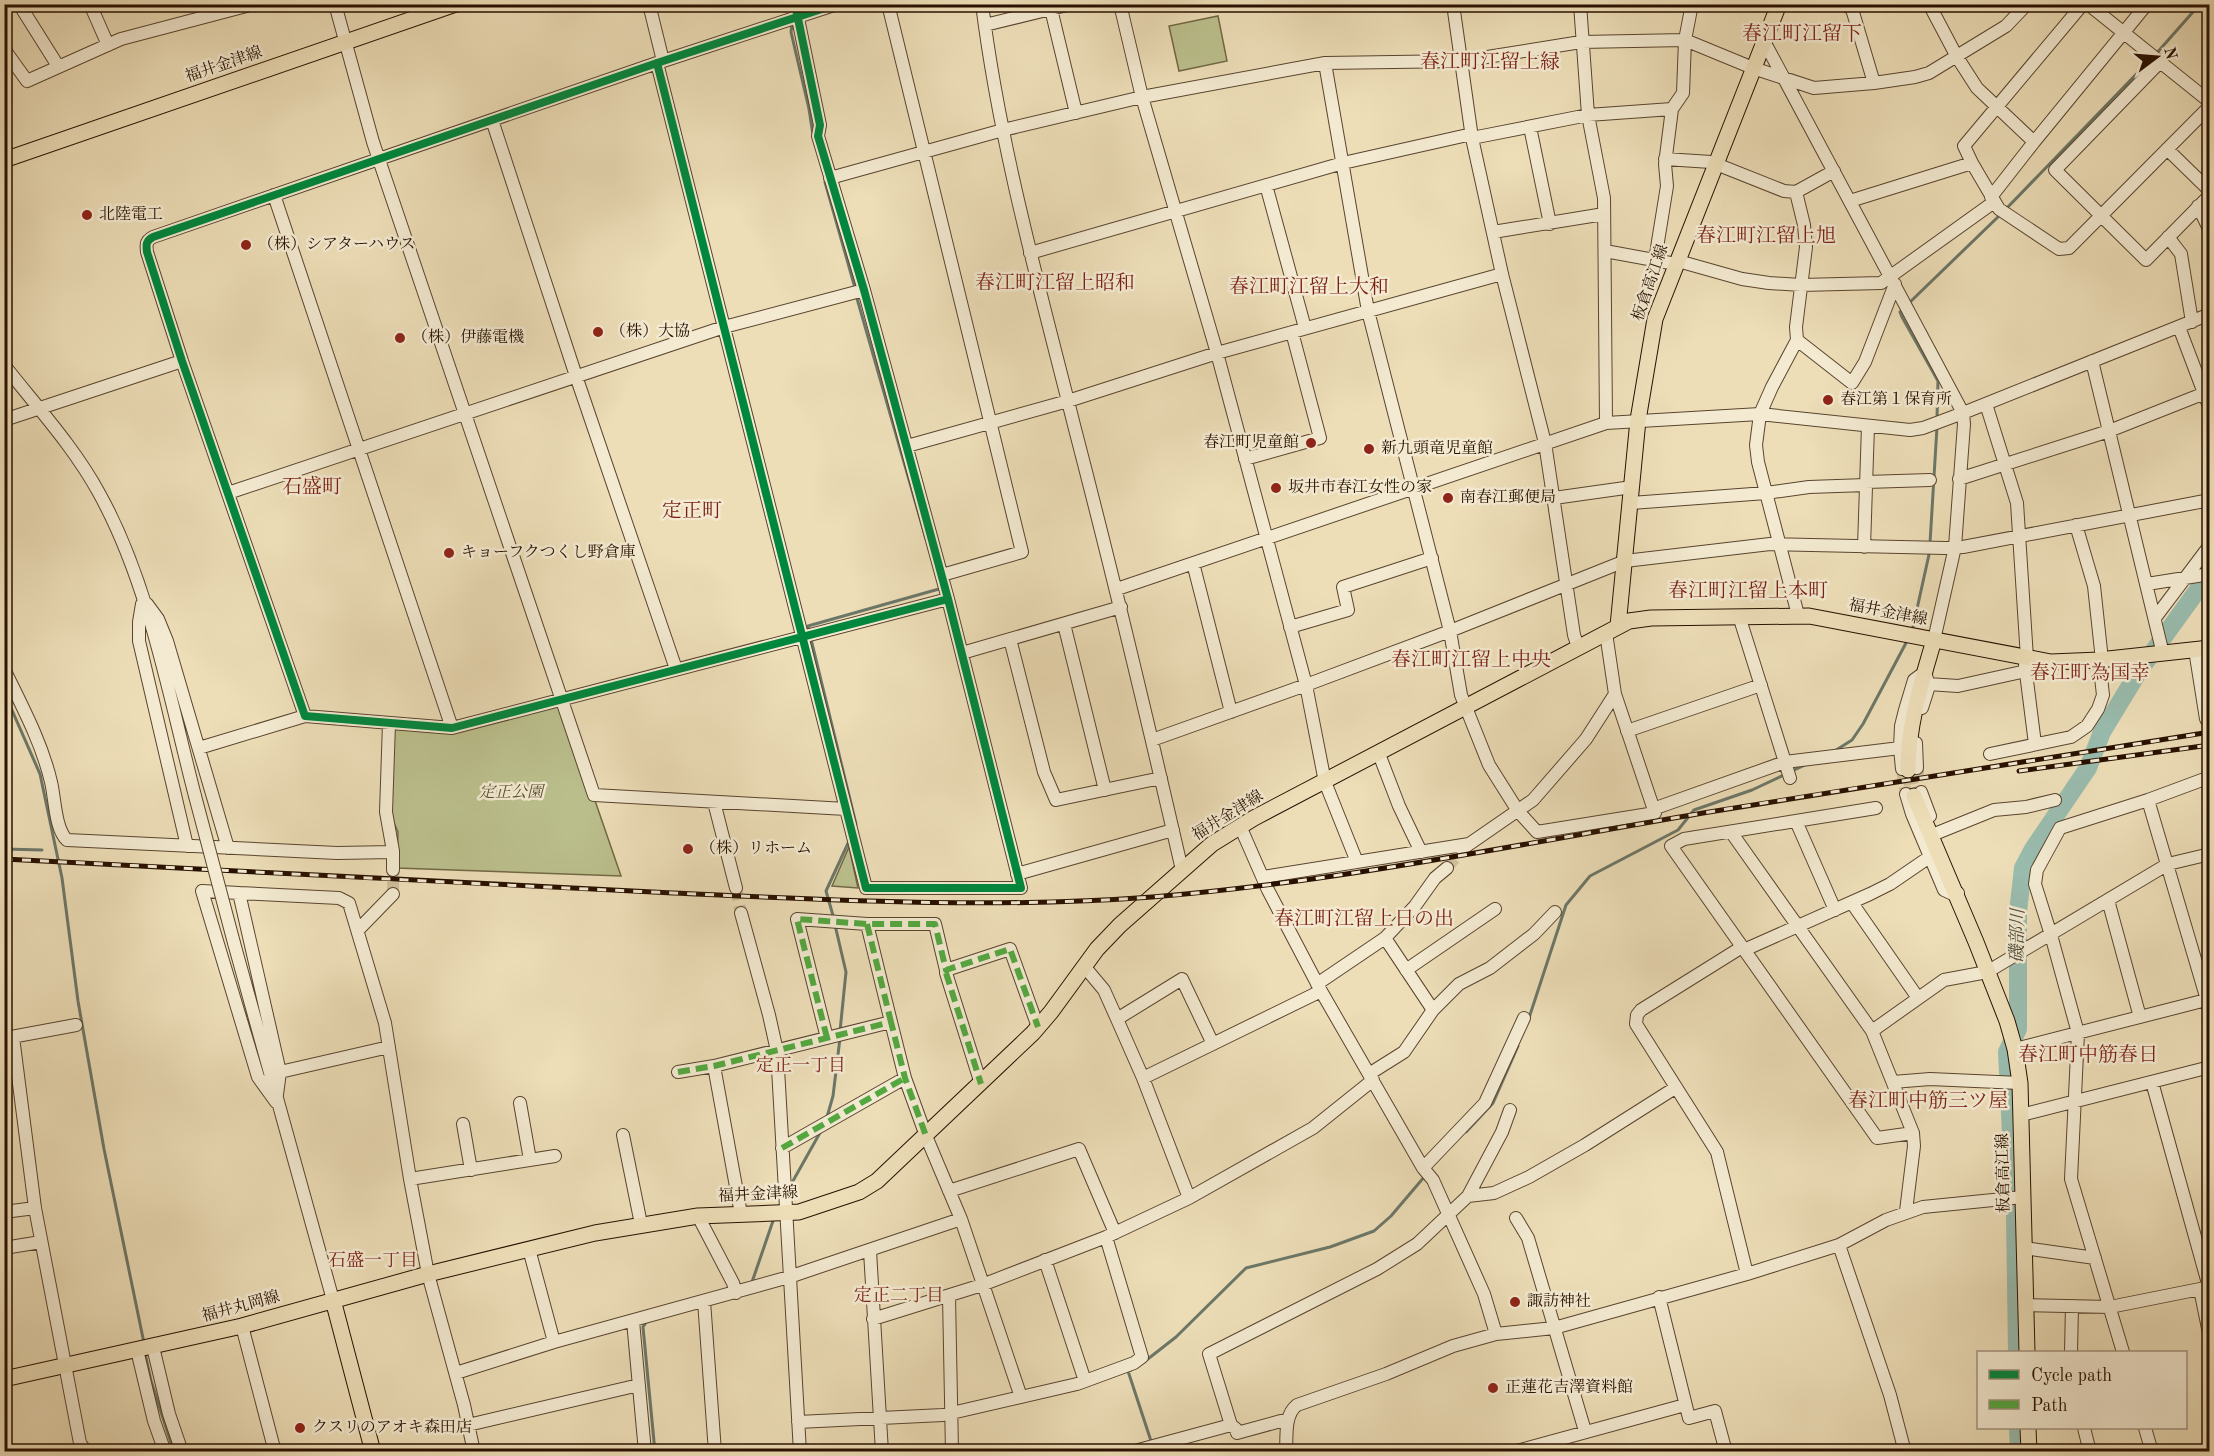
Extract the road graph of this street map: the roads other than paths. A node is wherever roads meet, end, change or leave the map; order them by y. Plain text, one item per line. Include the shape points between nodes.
1 (19, 4) edge
2 (90, 4) edge
3 (254, 4) edge
4 (335, 4) edge
5 (456, 4) edge
6 (649, 4) edge
7 (837, 4) edge
8 (888, 4) edge
9 (982, 4) edge
10 (1071, 4) edge
11 (1120, 4) edge
12 (1453, 4) edge
13 (1580, 4) edge
14 (1692, 4) edge
15 (1779, 4) edge
16 (1864, 4) edge
17 (1929, 4) edge
18 (2027, 4) edge
19 (2085, 4) edge
20 (2147, 4) edge
21 (1848, 7) edge
22 (1051, 9) junction
23 (796, 10) edge
24 (985, 25) junction
25 (2122, 33) junction
26 (1685, 40) junction
27 (1581, 42) junction
28 (345, 43) junction
29 (1765, 43) junction
30 (108, 45) junction
31 (4, 49) edge
32 (1957, 57) junction
33 (1462, 61) junction
34 (660, 62) junction
35 (1325, 63) junction
36 (2159, 63) junction
37 (58, 66) junction
38 (1753, 68) junction
39 (1784, 79) junction
40 (1874, 83) junction
41 (1142, 97) junction
42 (2210, 104) edge
43 (1997, 107) junction
44 (1672, 110) junction
45 (1076, 113) junction
46 (1588, 115) junction
47 (492, 120) junction
48 (1530, 127) junction
49 (1003, 130) junction
50 (1472, 136) junction
51 (2034, 142) junction
52 (2167, 149) junction
53 (924, 152) junction
54 (379, 159) junction
55 (1665, 159) junction
56 (4, 160) edge
57 (1343, 163) junction
58 (1972, 163) junction
59 (1716, 164) junction
60 (1834, 171) junction
61 (830, 178) junction
62 (1266, 184) junction
63 (1796, 192) junction
64 (2210, 193) edge
65 (274, 195) junction
66 (1993, 199) junction
67 (1850, 201) junction
68 (2198, 206) junction
69 (1175, 210) junction
70 (1604, 214) junction
71 (2101, 216) junction
72 (1550, 224) junction
73 (2210, 231) edge
74 (1493, 232) junction
75 (2168, 237) junction
76 (1605, 251) junction
77 (1030, 253) junction
78 (1655, 260) junction
79 (1677, 263) junction
80 (1502, 274) junction
81 (1893, 281) junction
82 (1801, 285) junction
83 (864, 290) junction
84 (1368, 311) junction
85 (2210, 314) edge
86 (2192, 322) junction
87 (724, 327) junction
88 (2179, 327) junction
89 (1305, 328) junction
90 (1292, 332) junction
91 (1797, 340) junction
92 (1217, 353) junction
93 (182, 361) junction
94 (2092, 361) junction
95 (4, 365) edge
96 (576, 376) junction
97 (2207, 392) edge
98 (1068, 401) junction
99 (1986, 404) junction
100 (38, 409) junction
101 (2210, 410) edge
102 (1963, 413) junction
103 (465, 414) junction
104 (1760, 414) junction
105 (4, 420) edge
106 (1638, 420) junction
107 (990, 422) junction
108 (1606, 423) junction
109 (1868, 426) junction
110 (2109, 430) junction
111 (1545, 443) junction
112 (907, 446) junction
113 (360, 449) junction
114 (1245, 459) junction
115 (2006, 466) junction
116 (1959, 479) junction
117 (1930, 480) dead end
118 (1866, 483) junction
119 (1414, 488) junction
120 (1766, 493) junction
121 (228, 494) junction
122 (1631, 495) junction
123 (1554, 498) junction
124 (2210, 500) edge
125 (2130, 515) junction
126 (2076, 525) junction
127 (2020, 536) junction
128 (1266, 538) junction
129 (1780, 545) junction
130 (2210, 545) edge
131 (1864, 547) junction
132 (1954, 548) junction
133 (1432, 558) junction
134 (1625, 561) junction
135 (1193, 563) junction
136 (2210, 574) edge
137 (942, 575) junction
138 (2185, 578) junction
139 (1566, 583) junction
140 (2147, 584) junction
141 (1117, 590) junction
142 (143, 598) junction
143 (948, 599) junction
144 (1121, 607) junction
145 (1798, 615) junction
146 (1739, 616) junction
147 (2155, 620) junction
148 (1064, 624) junction
149 (1290, 627) junction
150 (1612, 629) junction
151 (1450, 631) junction
152 (802, 637) junction
153 (1010, 639) junction
154 (1934, 640) junction
155 (1578, 647) junction
156 (2202, 649) edge
157 (962, 653) junction
158 (2170, 653) junction
159 (2101, 660) junction
160 (2026, 662) junction
161 (4, 669) edge
162 (676, 669) junction
163 (1926, 678) junction
164 (1761, 685) junction
165 (1306, 686) junction
166 (1615, 694) junction
167 (560, 699) junction
168 (1465, 707) junction
169 (1231, 712) junction
170 (305, 716) junction
171 (2206, 719) dead end
172 (388, 723) junction
173 (452, 728) junction
174 (1627, 731) junction
175 (1152, 740) junction
176 (2035, 744) junction
177 (199, 748) junction
178 (1900, 748) junction
179 (1379, 754) junction
180 (1990, 754) dead end
181 (1785, 762) junction
182 (1909, 769) joint
183 (2210, 777) edge
184 (1161, 778) junction
185 (1790, 778) dead end
186 (1325, 782) junction
187 (1105, 790) junction
188 (1914, 794) junction
189 (2055, 800) dead end
190 (2148, 800) junction
191 (714, 802) junction
192 (1876, 808) dead end
193 (846, 809) junction
194 (1653, 809) junction
195 (1518, 811) junction
196 (1796, 821) junction
197 (1240, 826) junction
198 (1173, 830) junction
199 (1731, 832) junction
200 (1937, 833) junction
201 (187, 846) junction
202 (228, 848) junction
203 (393, 852) junction
204 (1421, 852) junction
205 (2210, 854) edge
206 (1931, 856) junction
207 (1358, 862) junction
208 (2168, 864) junction
209 (1447, 868) tunnel mouth
210 (393, 870) tunnel mouth
211 (1182, 870) junction
212 (1017, 874) junction
213 (1263, 877) junction
214 (736, 888) tunnel mouth
215 (239, 892) junction
216 (393, 894) tunnel mouth
217 (1957, 896) junction
218 (2108, 900) junction
219 (1852, 903) junction
220 (1495, 909) dead end
221 (1835, 910) junction
222 (1555, 912) dead end
223 (741, 913) tunnel mouth
224 (867, 924) junction
225 (1798, 927) junction
226 (358, 930) junction
227 (2051, 934) junction
228 (1384, 938) junction
229 (1743, 948) junction
230 (1084, 966) junction
231 (1406, 970) junction
232 (1987, 972) junction
233 (946, 974) dead end
234 (1319, 987) junction
235 (1918, 998) junction
236 (2209, 1003) edge
237 (1433, 1010) junction
238 (2140, 1017) junction
239 (1524, 1018) dead end
240 (1117, 1019) junction
241 (891, 1022) junction
242 (76, 1025) dead end
243 (1038, 1027) junction
244 (1872, 1031) junction
245 (2078, 1033) junction
246 (9, 1037) edge
247 (827, 1038) junction
248 (1213, 1044) junction
249 (389, 1047) junction
250 (2015, 1049) junction
251 (777, 1051) junction
252 (714, 1066) junction
253 (2210, 1067) edge
254 (280, 1072) junction
255 (678, 1072) dead end
256 (1371, 1077) junction
257 (905, 1078) junction
258 (1143, 1078) junction
259 (1893, 1082) junction
260 (2152, 1082) junction
261 (2020, 1083) junction
262 (981, 1084) junction
263 (1675, 1088) junction
264 (2075, 1101) junction
265 (276, 1102) junction
266 (520, 1102) dead end
267 (1510, 1110) dead end
268 (2021, 1115) junction
269 (463, 1125) dead end
270 (1913, 1133) junction
271 (623, 1135) dead end
272 (926, 1136) junction
273 (782, 1148) junction
274 (555, 1156) dead end
275 (530, 1160) junction
276 (1423, 1168) junction
277 (471, 1170) junction
278 (410, 1179) junction
279 (950, 1191) junction
280 (1468, 1196) junction
281 (2023, 1197) junction
282 (1189, 1198) junction
283 (35, 1208) junction
284 (1906, 1211) junction
285 (4, 1212) edge
286 (787, 1213) junction
287 (741, 1214) junction
288 (1448, 1214) junction
289 (698, 1216) junction
290 (1516, 1218) dead end
291 (961, 1220) junction
292 (641, 1224) junction
293 (1111, 1235) junction
294 (41, 1242) junction
295 (1839, 1245) junction
296 (4, 1248) edge
297 (2024, 1248) junction
298 (529, 1250) junction
299 (870, 1251) junction
300 (2095, 1258) junction
301 (1045, 1260) junction
302 (428, 1274) junction
303 (1747, 1274) junction
304 (789, 1277) junction
305 (982, 1285) junction
306 (2206, 1288) edge
307 (736, 1293) junction
308 (949, 1296) junction
309 (1659, 1297) junction
310 (333, 1300) junction
311 (704, 1301) junction
312 (2025, 1305) junction
313 (2072, 1306) junction
314 (2110, 1307) junction
315 (873, 1319) junction
316 (633, 1321) junction
317 (242, 1326) junction
318 (1554, 1328) junction
319 (1496, 1334) junction
320 (2210, 1338) edge
321 (554, 1342) junction
322 (153, 1347) junction
323 (137, 1350) junction
324 (2026, 1351) edge
325 (2071, 1351) edge
326 (2122, 1351) edge
327 (66, 1365) junction
328 (456, 1373) junction
329 (4, 1379) edge
330 (1085, 1381) junction
331 (639, 1385) junction
332 (1021, 1397) junction
333 (1685, 1405) junction
334 (952, 1413) junction
335 (879, 1419) junction
336 (1288, 1419) junction
337 (798, 1422) junction
338 (468, 1425) junction
339 (1231, 1425) junction
340 (2028, 1429) edge
341 (2084, 1429) edge
342 (2145, 1429) edge
343 (1585, 1431) junction
344 (1552, 1446) edge
345 (86, 1452) edge
346 (165, 1452) edge
347 (182, 1452) edge
348 (275, 1452) edge
349 (373, 1452) edge
350 (474, 1452) edge
351 (645, 1452) edge
352 (715, 1452) edge
353 (800, 1452) edge
354 (882, 1452) edge
355 (952, 1452) edge
356 (1131, 1452) edge
357 (1286, 1452) edge
358 (1513, 1452) edge
359 (1726, 1452) edge
360 (1905, 1452) edge
361 (2029, 1452) edge
362 (2090, 1452) edge
363 (2152, 1452) edge

1 - 37 street
2 - 30 street
3 - 30 street
4 - 28 street
5 - 28 main road, 福井金津線
6 - 34 street
7 - 23 street
8 - 53 street
9 - 24 street
10 - 22 street
11 - 41 street
12 - 33 street
13 - 27 street
14 - 26 street
15 - 29 main road, 板倉高江線
16 - 21 street
17 - 32 street
18 - 32 street via 2006,26
19 - 25 street
19 - 43 street
20 - 25 street
21 - 40 street
22 - 24 street
22 - 45 street
23 - 34 street
23 - 61 street
24 - 49 street
25 - 36 street
25 - 51 street
26 - 27 street
26 - 38 street
26 - 44 street via 1683,93
27 - 33 street
27 - 46 street
28 - 54 street
28 - 56 main road, 福井金津線
29 - 38 main road, 板倉高江線
29 - 39 street
30 - 37 street
31 - 37 street via 27,81
32 - 40 street via 1929,73
32 - 43 street via 1977,88
33 - 35 street
33 - 50 street
34 - 47 street
34 - 87 street
35 - 41 street
35 - 57 street
36 - 42 street
36 - 71 street via 2055,170
38 - 39 street
38 - 59 main road, 板倉高江線
39 - 40 street via 1814,88
39 - 60 street
41 - 45 street
41 - 69 street
42 - 52 street
43 - 51 street
43 - 58 street via 1964,146
44 - 46 street
44 - 55 street
45 - 49 street
46 - 48 street
46 - 70 street
47 - 54 street
47 - 96 street
48 - 50 street
48 - 72 street
49 - 53 street
49 - 77 street
50 - 57 street
50 - 74 street
51 - 66 street
52 - 64 street
52 - 71 street
53 - 61 street
53 - 107 street
54 - 65 street
54 - 103 street
55 - 59 street
55 - 78 street via 1667,186
57 - 62 street
57 - 84 street
58 - 66 street
58 - 67 street
59 - 63 street via 1784,191
59 - 79 main road, 板倉高江線
60 - 63 street
60 - 67 street
61 - 83 street
62 - 69 street
62 - 89 street
63 - 82 street via 1806,247
64 - 68 street
65 - 93 street via 148,240 147,252
65 - 113 street
66 - 71 street via 1999,209 2059,249 2069,248
66 - 81 street
67 - 81 street
68 - 73 street
68 - 75 street
69 - 77 street
69 - 92 street
70 - 72 street
70 - 76 street
71 - 75 street via 2146,260
72 - 74 street
74 - 80 street
75 - 86 street via 2181,254
76 - 78 street
76 - 108 street
77 - 98 street
78 - 79 street
79 - 82 street via 1742,279
79 - 106 main road, 板倉高江線 via 1655,319
80 - 84 street
80 - 111 street
81 - 82 street
81 - 91 street via 1865,362 1852,383
81 - 102 street
82 - 91 street
83 - 87 street
83 - 112 street
84 - 89 street
84 - 119 street
85 - 86 street
86 - 88 street
87 - 96 street
87 - 152 street
88 - 94 street
88 - 97 street
89 - 90 street
90 - 92 street
90 - 114 street via 1320,438
91 - 104 street
92 - 98 street
92 - 114 street
93 - 100 street
93 - 121 street
94 - 99 street
94 - 110 street
95 - 100 street
96 - 103 street
96 - 162 street
97 - 101 street
97 - 110 street
98 - 107 street
98 - 141 street
99 - 102 street
99 - 115 street
100 - 105 street
100 - 142 street via 98,492 120,535
102 - 109 street via 1910,430
102 - 116 street
103 - 113 street
103 - 167 street
104 - 106 street
104 - 109 street
104 - 120 street via 1756,445
106 - 108 street
106 - 122 main road, 板倉高江線
107 - 112 street
107 - 137 street via 1022,552
108 - 111 street
109 - 118 street
110 - 115 street
110 - 125 street
111 - 119 street
111 - 123 street
112 - 137 street
113 - 121 street
113 - 173 street
114 - 128 street
115 - 116 street
115 - 127 street via 2017,503
116 - 132 street
117 - 118 street
118 - 120 street
118 - 131 street
119 - 128 street
119 - 133 street
120 - 122 street
120 - 129 street
121 - 170 street
122 - 123 street
122 - 134 main road, 板倉高江線
123 - 139 street
124 - 125 street
125 - 126 street
125 - 140 street
126 - 127 street
126 - 159 street via 2094,586
127 - 132 street
127 - 160 street
128 - 135 street
128 - 149 street
129 - 131 street
129 - 134 street
129 - 145 street
130 - 138 street
131 - 132 street
132 - 154 street
133 - 149 street via 1343,587 1348,610
133 - 151 street
134 - 139 street
134 - 150 main road, 板倉高江線
135 - 141 street
135 - 169 street
136 - 138 street
137 - 143 street
138 - 140 street
138 - 147 street
139 - 151 street
139 - 155 street
140 - 147 street
141 - 144 street
142 - 177 street via 167,641
142 - 201 street via 139,641
142 - 265 street, bridge
143 - 152 street
143 - 157 street
144 - 148 street
144 - 175 street
145 - 146 main road, 福井金津線
145 - 154 main road, 福井金津線
146 - 150 main road, 福井金津線 via 1637,619
146 - 164 street
147 - 158 street
148 - 153 street
148 - 187 street
149 - 165 street
150 - 155 main road, 福井金津線
150 - 166 street
151 - 165 street
151 - 168 street
152 - 162 street
152 - 193 street
153 - 157 street
153 - 187 street via 1044,772 1056,800
154 - 160 main road, 福井金津線
154 - 163 main road
155 - 168 main road, 福井金津線
156 - 158 main road, 福井金津線
156 - 171 street
157 - 212 street
158 - 159 main road, 福井金津線
159 - 160 main road, 福井金津線
159 - 176 street via 2103,695 2086,726 2071,737
160 - 163 street via 1958,686
160 - 176 street
161 - 201 street via 48,767 62,836 67,840
162 - 167 street
163 - 178 street via 1914,680 1901,726
163 - 182 main road via 1911,726
164 - 174 street
164 - 181 street
165 - 169 street
165 - 186 street
166 - 174 street
166 - 195 street via 1586,739 1533,800
167 - 173 street
167 - 191 street via 594,795
168 - 179 main road, 福井金津線
168 - 195 street via 1489,765
169 - 175 street
170 - 172 street
170 - 177 street
172 - 173 street
172 - 203 street via 386,812
174 - 194 street
175 - 184 street
176 - 180 street
177 - 202 street
178 - 181 street
178 - 182 street
179 - 186 main road, 福井金津線
179 - 204 street
181 - 185 street
181 - 194 street
183 - 190 street
184 - 187 street
184 - 198 street
186 - 197 main road, 福井金津線
186 - 207 street
188 - 200 street
188 - 206 street via 1912,814
188 - 217 main road, 板倉高江線
189 - 200 street via 1994,810
190 - 208 street
190 - 227 street via 2060,828 2037,870 2035,884
191 - 193 street
191 - 214 street
192 - 196 street
193 - 212 street via 866,888 1021,888
194 - 195 street via 1655,813 1537,832
195 - 204 street via 1466,847
196 - 199 street
196 - 221 street
197 - 211 main road, 福井金津線
197 - 213 street
198 - 211 street
198 - 212 street
199 - 225 street
199 - 229 street via 1683,839 1671,846
200 - 217 street via 1960,887
201 - 202 street
202 - 203 street
203 - 210 street
204 - 207 street
205 - 208 street
206 - 217 street via 1944,890
206 - 219 street via 1890,884
207 - 213 street
208 - 218 street
208 - 236 street
209 - 228 street
211 - 230 main road, 福井金津線 via 1113,932
213 - 234 street
215 - 226 street via 346,899
215 - 254 street
215 - 265 street via 202,891 258,1077
216 - 226 street
217 - 232 main road, 板倉高江線
218 - 227 street
218 - 238 street
219 - 221 street
219 - 235 street
220 - 231 street
221 - 225 street
222 - 237 street via 1534,934 1490,968 1460,984
223 - 251 street
224 - 241 street
224 - 243 street via 935,924 946,970 1010,949
224 - 247 street via 797,919
225 - 229 street
225 - 244 street
226 - 249 street
227 - 232 street
227 - 245 street
228 - 231 street
228 - 234 street
229 - 263 street via 1637,1015 1636,1024
229 - 270 street via 1877,1138
230 - 240 street via 1104,990
230 - 243 main road, 福井金津線
231 - 237 street
232 - 235 street via 1944,980
232 - 250 main road, 板倉高江線
233 - 262 street
234 - 248 street
234 - 256 street
235 - 244 street
236 - 238 street
237 - 256 street via 1404,1052
238 - 245 street
239 - 276 street via 1485,1103
240 - 248 street via 1182,979
240 - 258 street
241 - 247 street
241 - 257 street
242 - 246 street
243 - 262 main road, 福井金津線
244 - 259 street
245 - 250 street
245 - 264 street
246 - 283 street
247 - 251 street
248 - 258 street
249 - 254 street
249 - 278 street
250 - 261 main road, 板倉高江線
251 - 252 street
251 - 273 street
252 - 255 street
252 - 287 street
253 - 260 street
254 - 265 street
256 - 276 street
256 - 282 street via 1313,1128
257 - 272 street
257 - 273 street
258 - 282 street
259 - 261 street via 1939,1079
259 - 270 street
260 - 264 street
260 - 306 street
261 - 268 main road, 板倉高江線
262 - 272 main road, 福井金津線
263 - 280 street via 1529,1176 1494,1192
263 - 303 street via 1717,1152
264 - 268 street
264 - 300 street via 2072,1179
265 - 310 street
266 - 275 street
267 - 280 street
268 - 281 main road, 板倉高江線
269 - 277 street
270 - 284 street
271 - 292 street
272 - 279 street
272 - 286 main road, 福井金津線 via 877,1181 859,1192 815,1208
273 - 286 street
274 - 275 street
275 - 277 street
276 - 288 street
277 - 278 street
278 - 302 street
279 - 291 street
279 - 293 street via 1079,1149
280 - 288 street
281 - 284 street
281 - 297 main road, 板倉高江線
282 - 293 street
283 - 285 street
283 - 294 street
284 - 295 street
286 - 287 main road, 福井金津線
286 - 304 street
287 - 289 main road, 福井金津線
288 - 319 street via 1484,1294
288 - 339 street via 1417,1244 1385,1264 1209,1354
289 - 292 main road, 福井金津線
289 - 307 street
290 - 318 street via 1528,1238
291 - 299 street
291 - 305 street
292 - 298 main road, 福井金津線
293 - 301 street
293 - 330 street via 1142,1357
294 - 296 street
294 - 327 street
295 - 303 street
295 - 360 street via 1890,1395
297 - 300 street
297 - 312 main road, 板倉高江線
298 - 302 main road, 福井金津線
298 - 321 street
299 - 304 street
299 - 315 street
300 - 314 street
301 - 305 street
301 - 330 street
302 - 310 main road, 福井金津線
302 - 328 street
303 - 309 street
304 - 307 street
304 - 337 street
305 - 308 street
305 - 332 street
306 - 314 street
306 - 320 street
307 - 311 street
308 - 315 street
308 - 334 street
309 - 318 street
309 - 333 street
310 - 317 main road, 福井丸岡線
310 - 349 main road
311 - 316 street
311 - 352 street
312 - 313 street
312 - 324 main road, 板倉高江線
313 - 314 street
313 - 325 street
314 - 326 street
315 - 335 street
316 - 321 street
316 - 331 street
317 - 322 main road, 福井丸岡線
317 - 348 street
318 - 319 street
318 - 343 street
319 - 336 street via 1453,1346 1297,1405
321 - 328 street
322 - 323 main road, 福井丸岡線
322 - 347 street via 168,1414
323 - 327 main road, 福井丸岡線
323 - 346 street
327 - 329 main road, 福井丸岡線
327 - 345 street via 80,1443
328 - 338 street
330 - 332 street
331 - 338 street
331 - 351 street
332 - 334 street
333 - 343 street
333 - 359 street via 1689,1418 1715,1411
334 - 335 street
334 - 355 street
335 - 337 street
335 - 354 street
336 - 339 street via 1237,1433
336 - 357 street
337 - 353 street
338 - 350 street
339 - 356 street
340 - 361 main road
341 - 362 street
342 - 363 street
343 - 344 street
344 - 358 street

